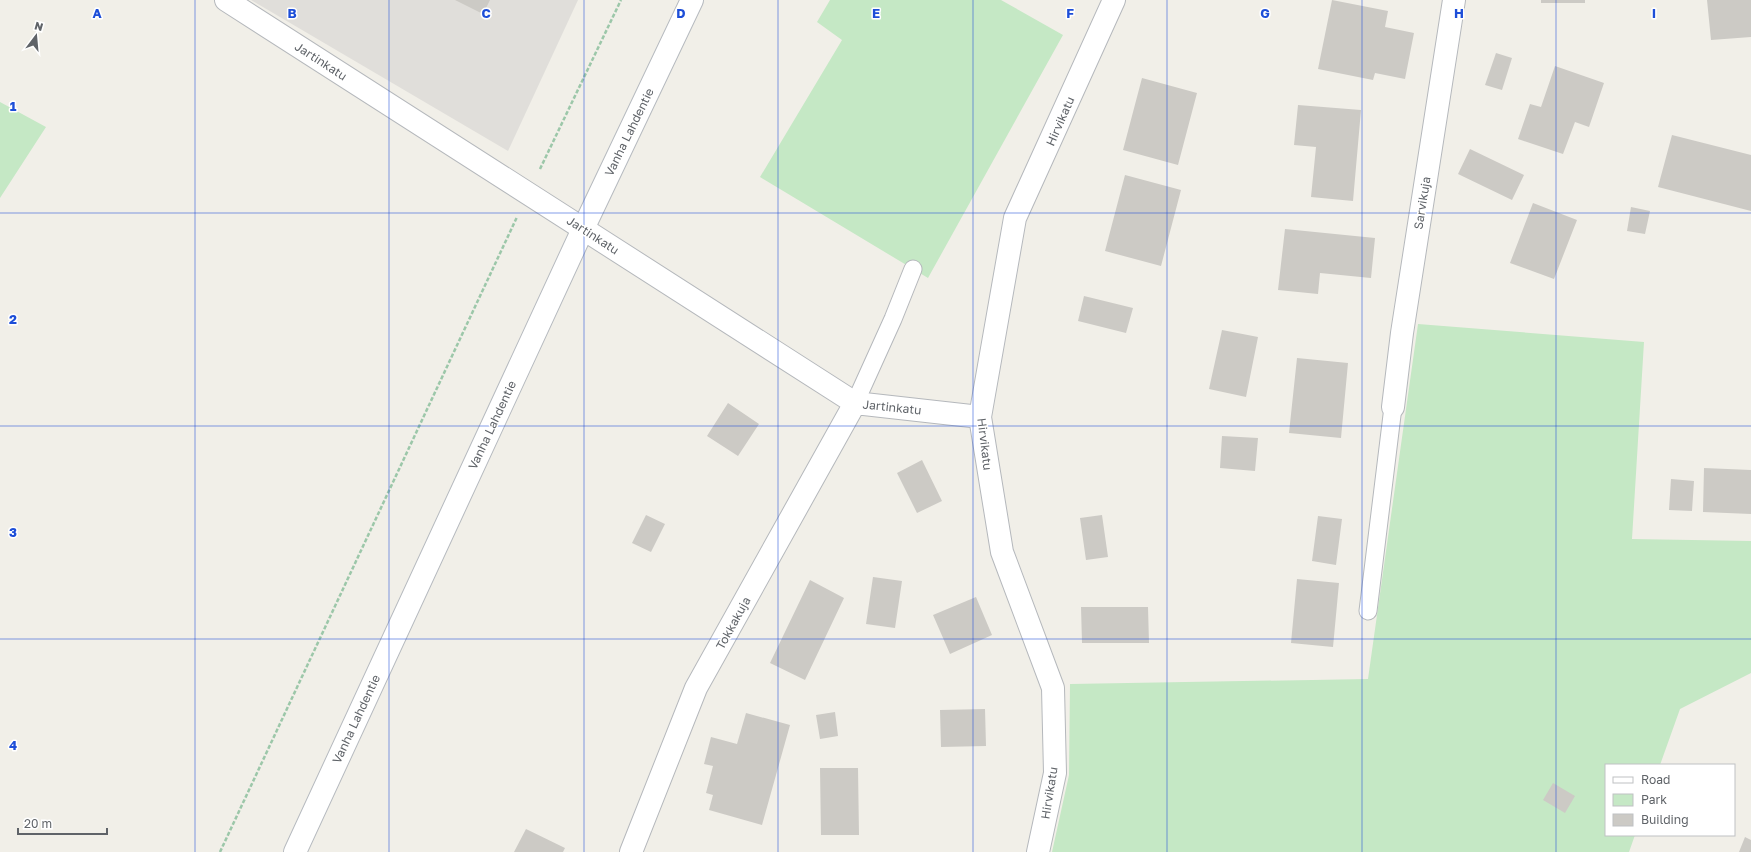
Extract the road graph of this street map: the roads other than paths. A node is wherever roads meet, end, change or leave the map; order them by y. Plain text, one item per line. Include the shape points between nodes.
1 (226, 0) edge
2 (692, 0) edge
3 (1114, 0) edge
4 (1454, 0) edge
5 (583, 229) junction
6 (913, 269) dead end
7 (855, 403) junction
8 (1393, 407) joint
9 (980, 417) junction
10 (1368, 611) dead end
11 (294, 852) edge
12 (631, 852) edge
13 (1038, 852) edge

1 - 5 street, Jartinkatu
2 - 5 street, Vanha Lahdentie
3 - 9 street, Hirvikatu via 1015,218
4 - 8 street, Sarvikuja via 1402,333
5 - 7 street, Jartinkatu
5 - 11 street, Vanha Lahdentie
6 - 7 lane
7 - 9 street, Jartinkatu
7 - 12 street, Tokkakuja via 696,688
8 - 10 lane
9 - 13 street, Hirvikatu via 1002,552 1052,688 1055,773

